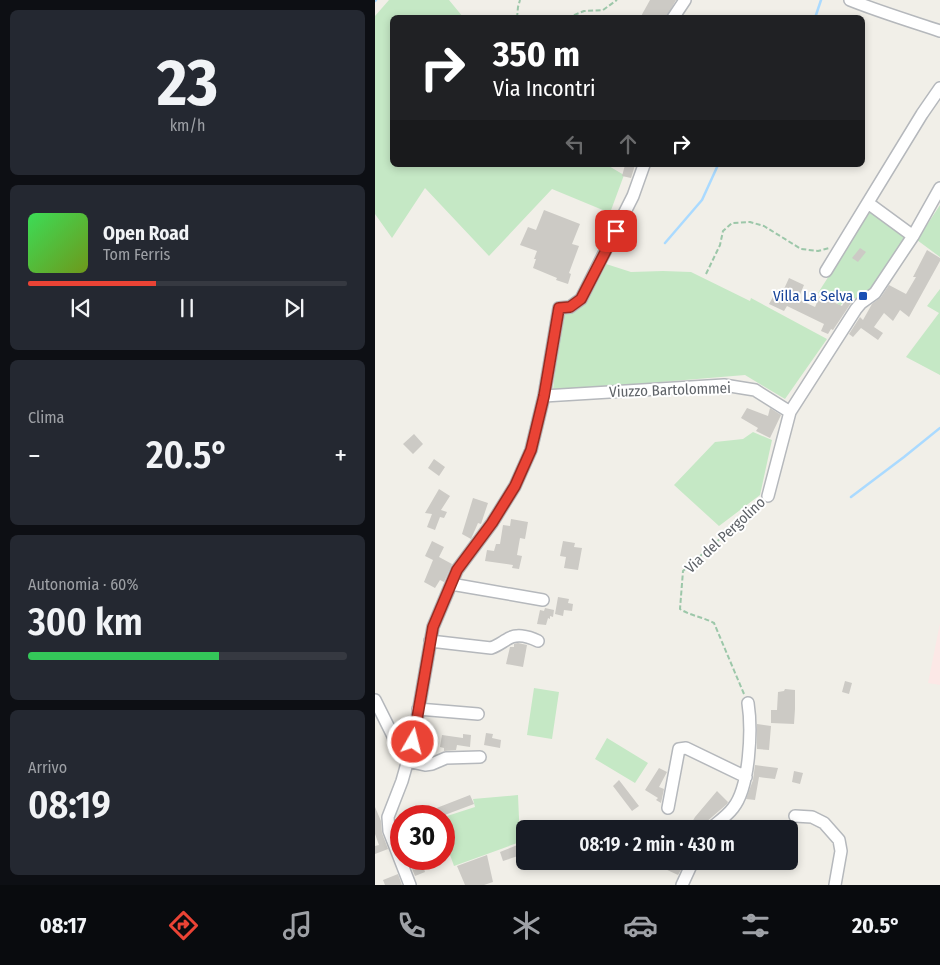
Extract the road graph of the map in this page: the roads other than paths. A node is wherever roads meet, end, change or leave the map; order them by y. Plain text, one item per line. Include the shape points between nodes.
1 (685, 0) edge
2 (850, 0) edge
3 (675, 15) edge
4 (940, 31) edge
5 (940, 88) edge
6 (644, 167) edge
7 (940, 188) edge
8 (868, 203) junction
9 (913, 236) junction
10 (826, 271) dead end
11 (544, 396) junction
12 (790, 412) junction
13 (768, 496) road end
14 (451, 584) junction
15 (543, 600) dead end
16 (431, 641) junction
17 (538, 641) dead end
18 (375, 700) edge
19 (748, 703) road end
20 (418, 709) junction
21 (477, 714) dead end
22 (480, 757) dead end
23 (407, 759) junction
24 (746, 777) junction
25 (668, 808) dead end
26 (795, 816) dead end
27 (721, 820) edge
28 (689, 870) edge
29 (410, 885) edge
30 (682, 885) edge
31 (835, 885) edge

1 - 3 street
2 - 4 street
5 - 8 street
6 - 11 street via 581,299 570,307 559,308
7 - 9 street, Via del Pergolino
8 - 9 street
8 - 10 street
9 - 12 street, Via del Pergolino via 875,293 856,309
11 - 12 street, Viuzzo Bartolommei via 724,385 755,390
11 - 14 street via 531,450 515,486 457,570
12 - 13 street, Via del Pergolino
14 - 15 street
14 - 16 street via 433,627
16 - 17 street via 491,648 512,636
16 - 20 street
18 - 23 street
19 - 24 street
20 - 21 street
20 - 23 street
22 - 23 street via 446,758 425,765
23 - 29 street via 388,817 389,832
24 - 25 street via 686,748 679,749
24 - 27 street via 739,800
26 - 31 street via 812,817 824,823 839,840 841,851
28 - 30 street

